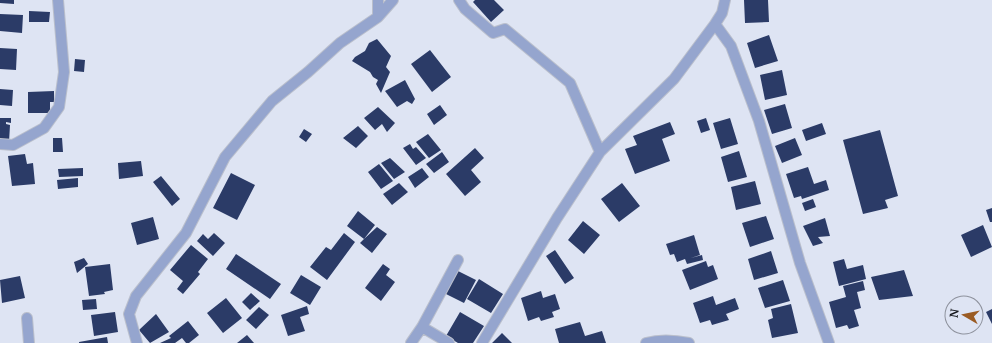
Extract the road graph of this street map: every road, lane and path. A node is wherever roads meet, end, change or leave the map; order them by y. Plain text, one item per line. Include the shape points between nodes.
1 (58, 0) edge
2 (378, 0) edge
3 (393, 0) edge
4 (459, 0) edge
5 (725, 0) edge
6 (378, 17) junction
7 (715, 24) junction
8 (0, 144) edge
9 (600, 152) junction
10 (458, 260) dead end
11 (26, 318) dead end
12 (422, 327) junction
13 (29, 343) edge
14 (137, 343) edge
15 (411, 343) edge
16 (449, 343) edge
17 (482, 343) edge
18 (646, 343) edge
19 (689, 343) edge
20 (829, 343) edge

1 - 8 street via 64,72 59,106 44,128 13,145
2 - 6 street
3 - 6 street
4 - 9 street via 465,9 493,33 505,29 570,83
5 - 7 street via 722,13
6 - 14 street via 340,43 272,101 225,157 186,233 136,296 129,314
7 - 9 street via 674,79
7 - 20 street via 731,46 759,120 800,263
9 - 17 street
10 - 12 street
11 - 13 street
12 - 15 street
12 - 16 street
18 - 19 street via 671,339

